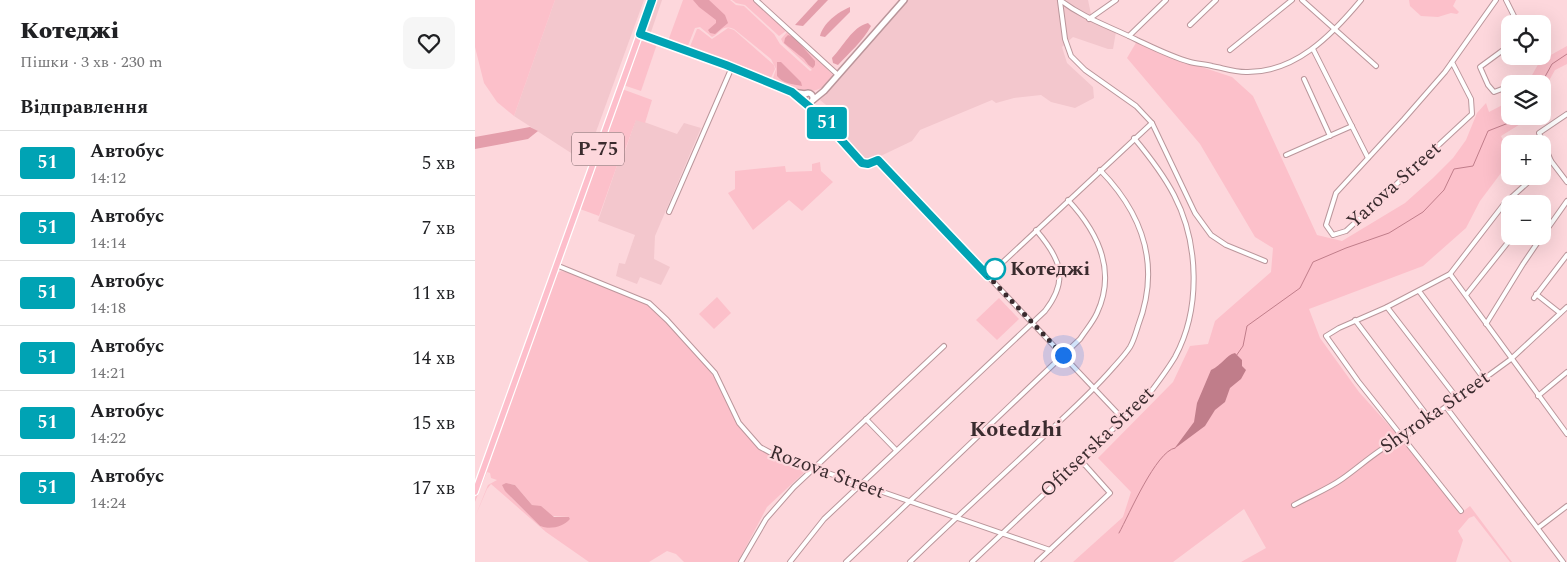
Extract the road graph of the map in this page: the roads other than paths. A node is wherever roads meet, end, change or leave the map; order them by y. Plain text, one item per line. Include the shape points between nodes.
1 (652, 0) edge
2 (756, 0) edge
3 (905, 0) edge
4 (1060, 0) edge
5 (1116, 0) edge
6 (1166, 0) edge
7 (1216, 0) edge
8 (1292, 0) edge
9 (1302, 0) edge
10 (1361, 0) edge
11 (1496, 0) edge
12 (1506, 0) edge
13 (1514, 15) edge
14 (1089, 19) junction
15 (1190, 26) dead end
16 (1335, 29) junction
17 (640, 34) junction
18 (1129, 36) junction
19 (1313, 49) junction
20 (1230, 50) dead end
21 (1501, 51) edge
22 (1452, 62) junction
23 (1376, 66) dead end
24 (732, 68) junction
25 (838, 75) junction
26 (1304, 79) dead end
27 (1501, 89) edge
28 (792, 92) junction
29 (821, 93) junction
30 (807, 94) junction
31 (809, 101) junction
32 (1567, 114) edge
33 (1151, 123) junction
34 (1352, 126) junction
35 (1540, 135) edge
36 (1331, 136) junction
37 (1134, 138) junction
38 (1286, 155) dead end
39 (1368, 158) junction
40 (1551, 161) edge
41 (1100, 170) junction
42 (1567, 182) edge
43 (1525, 185) edge
44 (1069, 200) junction
45 (1567, 201) edge
46 (669, 212) dead end
47 (1551, 223) edge
48 (1036, 230) junction
49 (1506, 245) edge
50 (1536, 245) edge
51 (1567, 255) edge
52 (1265, 260) dead end
53 (556, 265) junction
54 (1450, 274) junction
55 (988, 276) junction
56 (1419, 291) junction
57 (1466, 295) junction
58 (1387, 307) junction
59 (1567, 307) edge
60 (1560, 313) junction
61 (1355, 320) junction
62 (1033, 323) junction
63 (1486, 324) junction
64 (944, 346) dead end
65 (1063, 355) junction
66 (1511, 359) junction
67 (1567, 372) edge
68 (1484, 379) junction
69 (1095, 388) junction
70 (1538, 396) junction
71 (1457, 398) junction
72 (1447, 407) junction
73 (1431, 418) junction
74 (866, 419) junction
75 (1124, 420) junction
76 (1567, 434) edge
77 (1403, 438) junction
78 (896, 450) junction
79 (1078, 462) junction
80 (814, 468) junction
81 (860, 485) junction
82 (475, 492) edge
83 (909, 502) junction
84 (1294, 505) dead end
85 (1567, 506) edge
86 (1461, 511) dead end
87 (955, 518) junction
88 (1538, 528) junction
89 (1002, 534) junction
90 (1050, 550) junction
91 (741, 562) edge
92 (790, 562) edge
93 (846, 562) edge
94 (910, 562) edge
95 (972, 562) edge
96 (1037, 562) edge
97 (1563, 562) edge

1 - 17 main road, Р-75
2 - 25 street
3 - 25 street
4 - 14 street
4 - 33 street via 1065,39 1071,56 1085,70 1136,106
5 - 14 street
6 - 18 street
7 - 15 street
8 - 20 street
9 - 16 street
10 - 16 street
11 - 22 street
12 - 13 street
14 - 18 street
16 - 19 street
16 - 23 street
17 - 24 street
17 - 53 main road, Р-75
18 - 19 street via 1190,62 1246,72 1266,71
19 - 34 street
21 - 27 street via 1480,66 1494,92
22 - 39 street
22 - 39 street, Yarova Street via 1471,99 1472,114 1345,231 1333,234 1325,225 1336,193
24 - 28 street
24 - 46 street
25 - 29 street
26 - 36 street
28 - 30 street
28 - 31 street
29 - 30 street
29 - 31 street
30 - 31 street via 812,96
30 - 31 street via 803,97
31 - 55 street via 862,163 878,160
32 - 35 street
33 - 37 street
33 - 52 street via 1195,213 1211,235 1226,245
34 - 36 street
34 - 39 street
36 - 38 street
37 - 41 street
37 - 75 street, Ofitserska Street via 1160,171 1181,210 1193,259 1193,287 1187,328 1176,356 1146,398
40 - 42 street
41 - 44 street
41 - 69 street via 1122,194 1139,223 1149,275 1143,314 1130,347
43 - 54 street via 1504,204
44 - 48 street
44 - 65 street via 1085,219 1103,253 1104,288 1098,312 1091,324
45 - 47 street
48 - 55 street
48 - 62 street via 1053,252 1060,275 1053,301
49 - 57 street
50 - 63 street
51 - 60 street via 1535,296
53 - 80 street, Rozova Street via 649,303 715,373 739,423 749,436 773,454
53 - 82 main road, Р-75
54 - 56 street
54 - 57 street
55 - 62 street
56 - 58 street
56 - 68 street
57 - 63 street
58 - 61 street
58 - 71 street
59 - 60 street, Shyroka Street
60 - 66 street, Shyroka Street
61 - 73 street
61 - 77 street via 1326,336
62 - 65 street
62 - 78 street
63 - 66 street
64 - 74 street
65 - 69 street
65 - 83 street
66 - 68 street, Shyroka Street
66 - 70 street
67 - 70 street
68 - 71 street, Shyroka Street
69 - 75 street
69 - 87 street
70 - 76 street
71 - 72 street, Shyroka Street
72 - 73 street, Shyroka Street
72 - 88 street
73 - 77 street, Shyroka Street
74 - 78 street
74 - 80 street
75 - 79 street, Ofitserska Street
77 - 84 street, Shyroka Street via 1341,480
77 - 86 street
78 - 81 street
79 - 89 street, Ofitserska Street
79 - 90 street via 1085,465 1110,493
80 - 81 street, Rozova Street
80 - 91 street via 766,519
81 - 83 street, Rozova Street
81 - 92 street via 824,519
83 - 87 street, Rozova Street
83 - 93 street
85 - 88 street
87 - 89 street, Rozova Street
87 - 94 street
88 - 97 street
89 - 90 street, Rozova Street
89 - 95 street, Ofitserska Street
90 - 96 street

